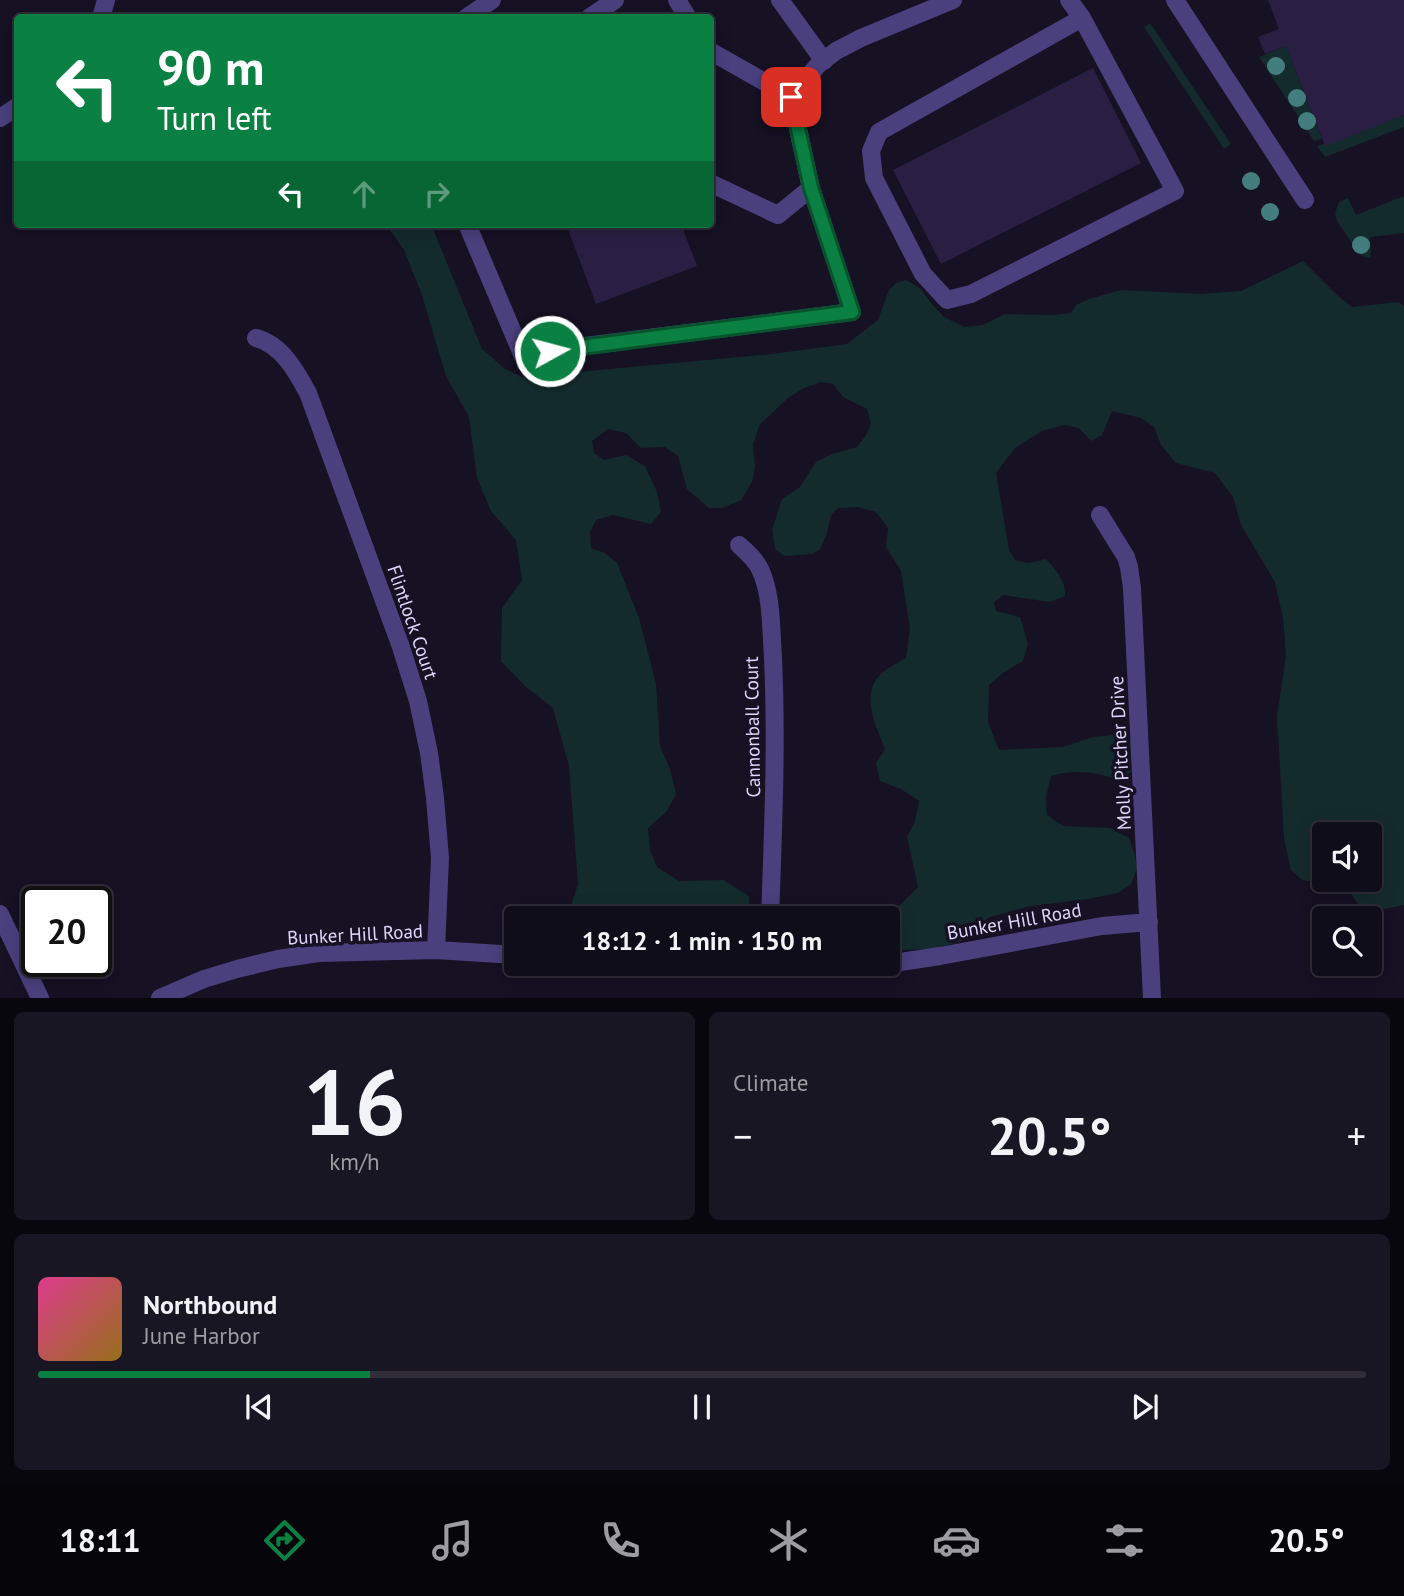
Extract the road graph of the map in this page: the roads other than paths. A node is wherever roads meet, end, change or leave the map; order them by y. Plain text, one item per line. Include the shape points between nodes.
1 (492, 0) edge
2 (615, 0) edge
3 (780, 0) edge
4 (953, 0) edge
5 (1069, 0) edge
6 (1175, 0) edge
7 (472, 14) edge
8 (595, 14) edge
9 (1082, 18) junction
10 (714, 53) edge
11 (824, 61) junction
12 (791, 97) junction
13 (714, 185) edge
14 (811, 188) junction
15 (1305, 200) dead end
16 (469, 228) edge
17 (256, 338) dead end
18 (1100, 515) dead end
19 (739, 545) dead end
20 (770, 906) edge
21 (0, 914) edge
22 (1149, 922) junction
23 (436, 950) junction
24 (504, 954) edge
25 (900, 962) edge
26 (40, 998) edge
27 (160, 998) edge
28 (1152, 998) edge

1 - 7 street
2 - 8 street
3 - 11 street
4 - 11 street via 861,38
5 - 9 street
6 - 15 street
9 - 9 street via 1175,191 971,294 947,300 923,274 874,178 871,151 878,132
10 - 12 street
11 - 12 street
12 - 14 street
13 - 14 street via 778,215
14 - 16 street via 852,312 522,354
17 - 23 street, Flintlock Court via 284,356 308,393 414,690 435,798 440,858
18 - 22 street, Molly Pitcher Drive via 1126,557 1132,588
19 - 20 street, Cannonball Court via 760,569 770,607 775,692
21 - 26 street
22 - 25 street, Bunker Hill Road via 1102,926
22 - 28 street, Molly Pitcher Drive
23 - 24 street, Bunker Hill Road
23 - 27 street, Bunker Hill Road via 319,953 278,959 204,979

